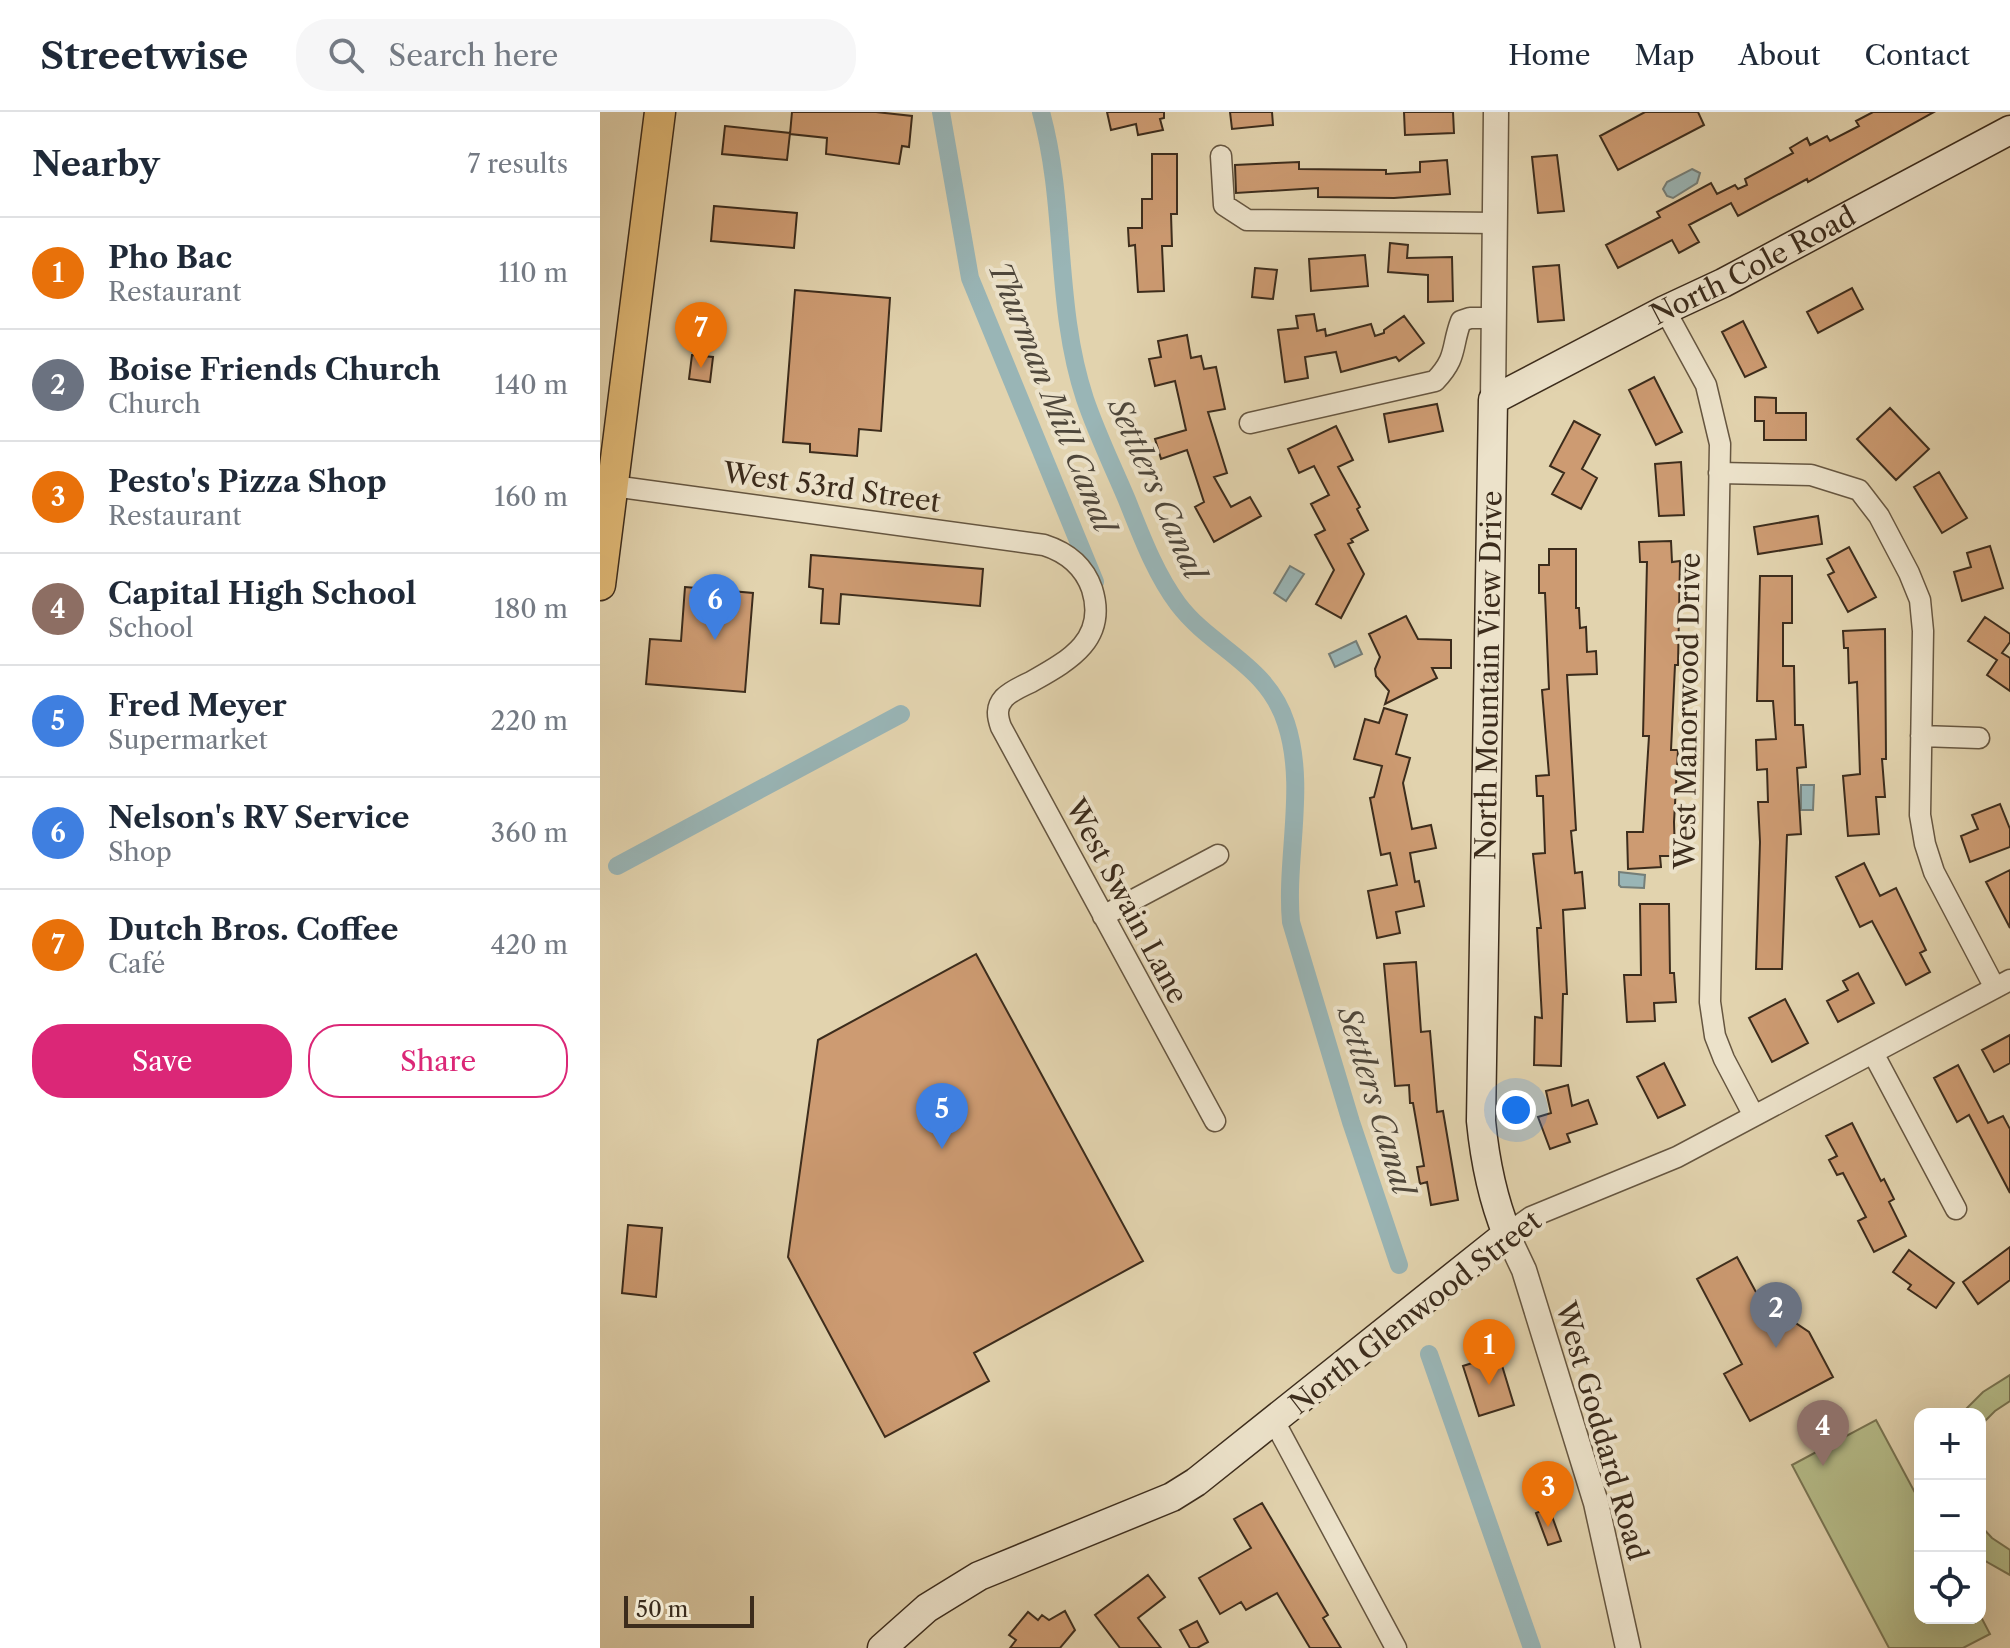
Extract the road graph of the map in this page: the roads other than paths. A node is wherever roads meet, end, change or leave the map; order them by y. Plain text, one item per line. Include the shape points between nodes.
1 (660, 112) edge
2 (1496, 112) edge
3 (2010, 130) edge
4 (1221, 156) dead end
5 (1494, 223) junction
6 (1665, 310) junction
7 (1493, 318) junction
8 (1493, 400) junction
9 (1250, 423) dead end
10 (1719, 473) junction
11 (613, 486) junction
12 (600, 585) edge
13 (999, 707) joint
14 (1921, 736) junction
15 (1979, 738) dead end
16 (1218, 855) dead end
17 (1103, 916) junction
18 (2003, 984) edge
19 (1873, 1053) junction
20 (1754, 1116) junction
21 (1215, 1121) dead end
22 (1956, 1209) dead end
23 (1507, 1234) junction
24 (1274, 1421) junction
25 (883, 1647) edge
26 (1396, 1648) edge
27 (1628, 1648) edge

1 - 11 main road
2 - 5 street, North Mountain View Drive
3 - 6 main road, North Cole Road
4 - 5 street via 1224,205 1247,220
5 - 7 street, North Mountain View Drive
6 - 8 main road, North Cole Road
6 - 10 street, West Manorwood Drive via 1706,385 1720,444
7 - 8 street, North Mountain View Drive
7 - 9 street via 1461,321 1453,356 1435,381
8 - 23 main road, North Mountain View Drive via 1481,1121 1493,1201
10 - 14 street via 1811,475 1859,490 1879,516 1920,600
10 - 20 street, West Manorwood Drive via 1710,1002 1715,1036
11 - 12 main road
11 - 13 street, West 53rd Street via 1044,545 1070,557 1083,571 1095,600 1091,630 1075,656 1010,693
13 - 17 street, West Swain Lane via 1001,727
14 - 15 street
14 - 18 street via 1920,815 1934,872
16 - 17 street
17 - 21 street, West Swain Lane
18 - 19 street, North Glenwood Street
19 - 20 street, North Glenwood Street
19 - 22 street
20 - 23 street, North Glenwood Street via 1677,1157 1531,1217
23 - 24 main road, North Glenwood Street
23 - 27 street, West Goddard Road via 1524,1270 1596,1503
24 - 25 main road, North Glenwood Street via 1172,1497 979,1576 927,1608
24 - 26 street

